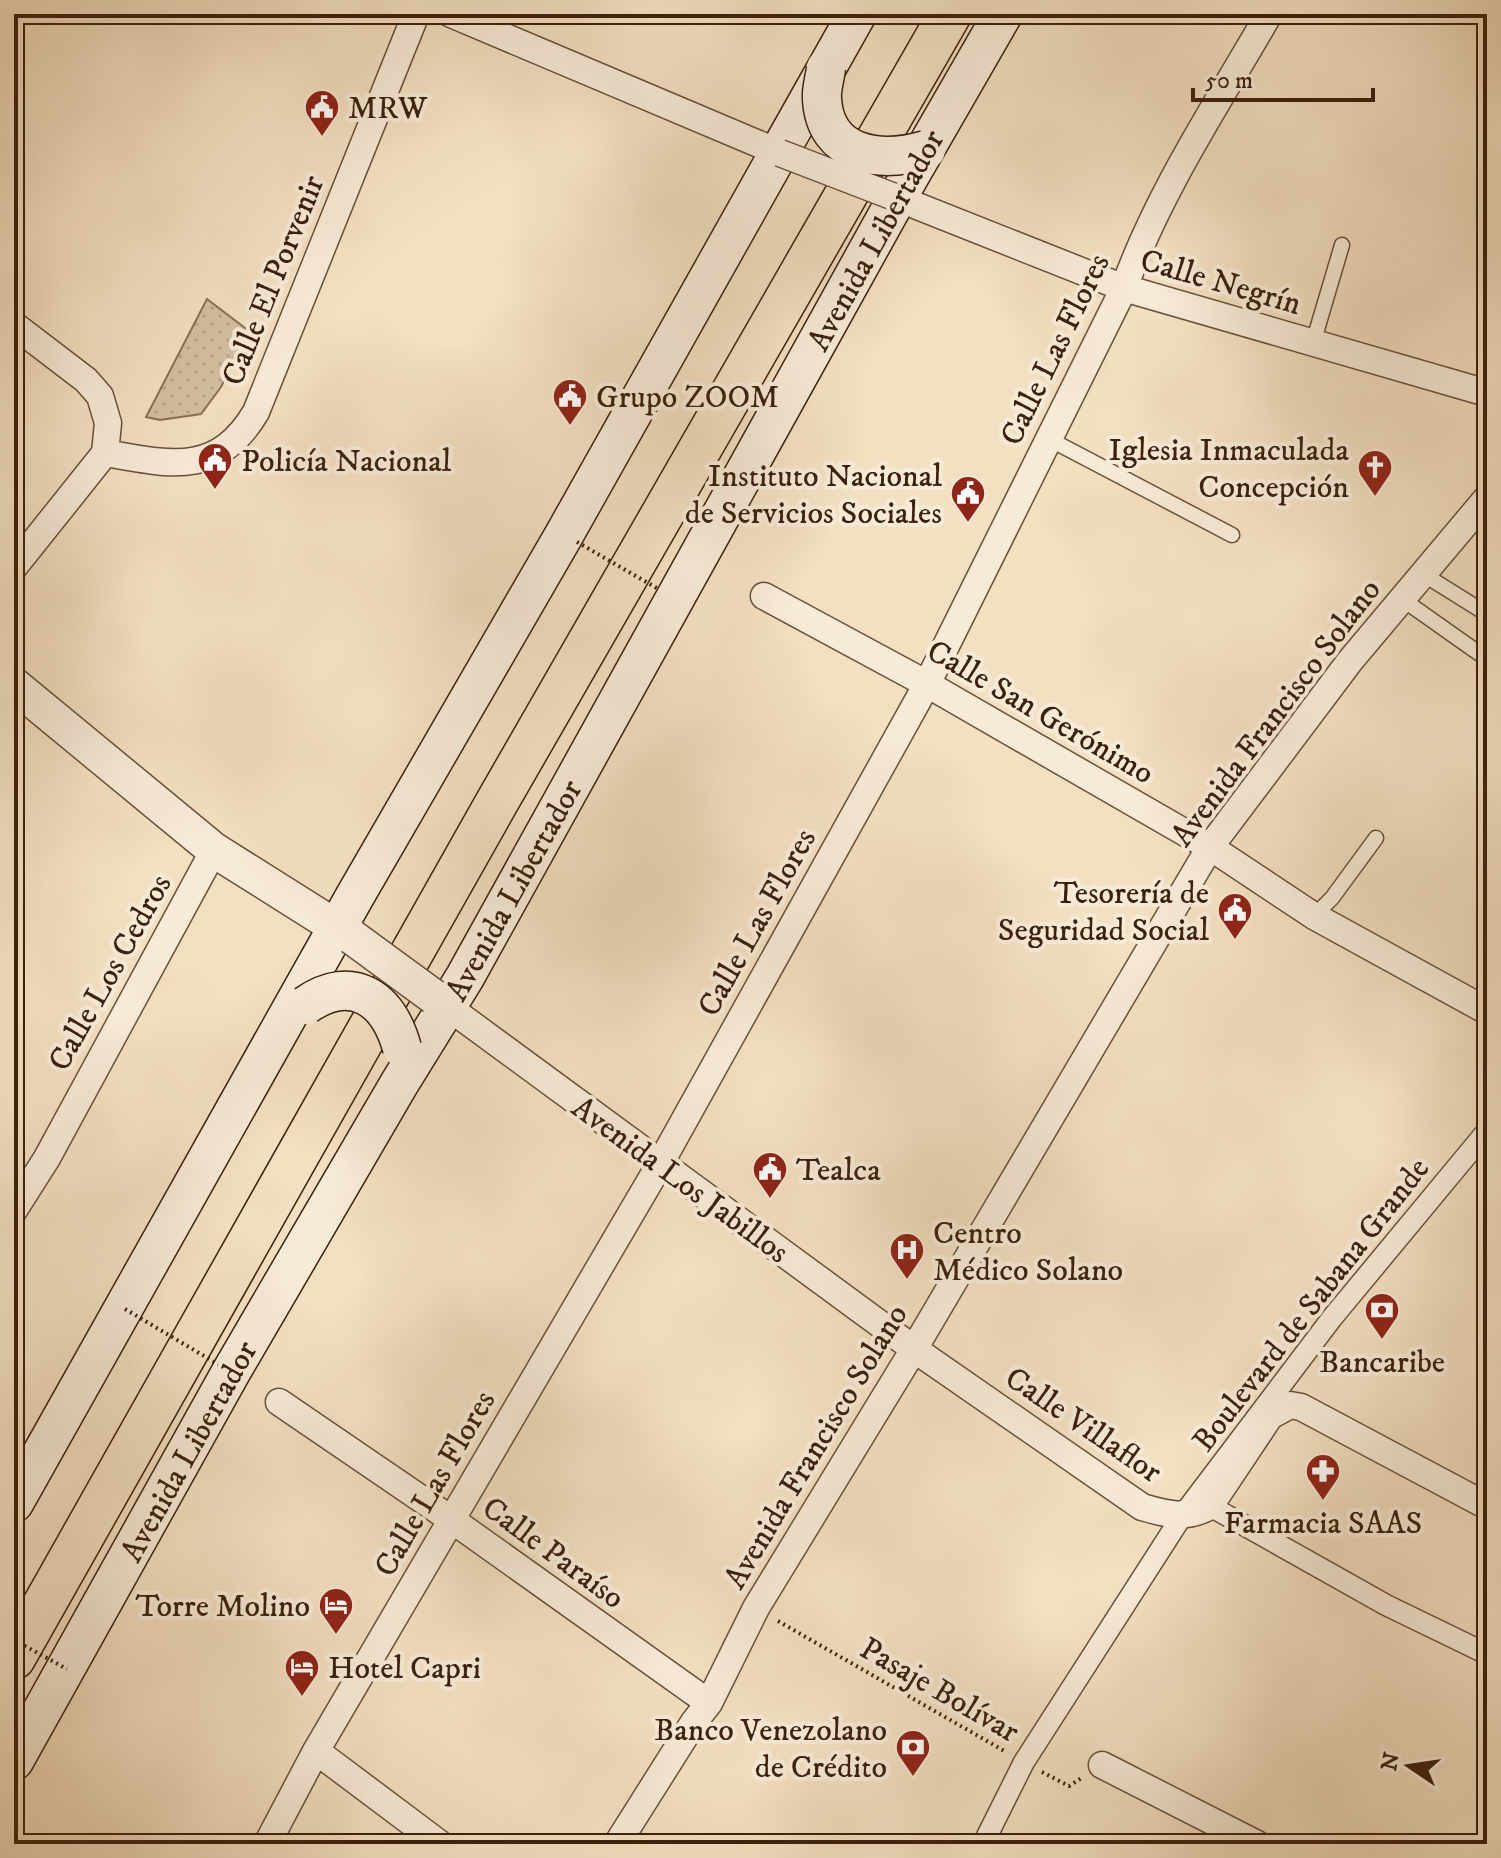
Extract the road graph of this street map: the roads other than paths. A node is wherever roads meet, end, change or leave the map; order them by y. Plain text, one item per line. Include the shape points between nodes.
1 (416, 14) edge
2 (451, 14) edge
3 (857, 14) edge
4 (917, 14) edge
5 (950, 14) edge
6 (1003, 14) edge
7 (1269, 14) edge
8 (826, 68) junction
9 (926, 150) junction
10 (780, 153) junction
11 (897, 198) junction
12 (1342, 245) dead end
13 (1124, 288) junction
14 (14, 325) edge
15 (1313, 343) junction
16 (1487, 393) edge
17 (1049, 439) junction
18 (105, 453) junction
19 (1487, 498) edge
20 (1232, 535) dead end
21 (14, 567) edge
22 (1423, 574) junction
23 (764, 596) dead end
24 (1402, 599) junction
25 (1487, 614) edge
26 (1487, 659) edge
27 (927, 684) junction
28 (14, 685) edge
29 (1376, 838) dead end
30 (1210, 847) junction
31 (214, 850) junction
32 (1314, 916) junction
33 (345, 932) junction
34 (441, 1002) junction
35 (1487, 1011) edge
36 (295, 1015) junction
37 (400, 1066) junction
38 (1487, 1131) edge
39 (660, 1164) junction
40 (14, 1210) edge
41 (914, 1349) junction
42 (279, 1402) dead end
43 (14, 1503) edge
44 (1210, 1506) junction
45 (1487, 1506) edge
46 (1182, 1516) junction
47 (452, 1520) junction
48 (14, 1602) edge
49 (1487, 1654) edge
50 (14, 1658) edge
51 (709, 1703) junction
52 (316, 1751) junction
53 (14, 1761) edge
54 (1102, 1765) road end
55 (267, 1844) edge
56 (440, 1844) edge
57 (617, 1844) edge
58 (983, 1844) edge
59 (1257, 1844) edge

1 - 18 street, Calle El Porvenir via 245,431 211,457 185,462
2 - 10 street
3 - 8 main road
4 - 48 main road
5 - 50 main road, Avenida Libertador via 504,789
6 - 9 main road, Avenida Libertador
7 - 13 street, Calle Las Flores via 1174,177
8 - 9 main road, bridge via 823,107 832,133 845,145 887,158
8 - 10 main road
9 - 11 main road, Avenida Libertador
10 - 11 street, Calle Negrín, bridge
10 - 33 main road
11 - 13 street, Calle Negrín
11 - 34 main road, Avenida Libertador
12 - 15 lane
13 - 15 street, Calle Negrín
13 - 17 street, Calle Las Flores
14 - 18 street via 100,396 108,423
15 - 16 street, Calle Negrín
17 - 20 lane
17 - 27 street, Calle Las Flores
18 - 21 street
19 - 22 street, Avenida Francisco Solano
22 - 24 street, Avenida Francisco Solano
22 - 25 lane
23 - 27 street, Calle San Gerónimo
24 - 26 lane
24 - 30 street, Avenida Francisco Solano
27 - 30 street, Calle San Gerónimo
27 - 39 street, Calle Las Flores
28 - 31 street
29 - 32 lane
30 - 32 street, Calle San Gerónimo
30 - 41 street, Avenida Francisco Solano
31 - 33 street
31 - 40 street, Calle Los Cedros
32 - 35 street, Calle San Gerónimo
33 - 34 street, bridge
33 - 36 main road
34 - 37 main road, Avenida Libertador
34 - 39 street, Avenida Los Jabillos
36 - 37 main road, bridge via 322,994 338,990 367,997 389,1016
36 - 43 main road
37 - 53 main road, Avenida Libertador
38 - 46 street, Boulevard de Sabana Grande via 1332,1318
39 - 41 street, Avenida Los Jabillos
39 - 47 street, Calle Las Flores
41 - 46 street, Calle Villaflor via 1142,1507
41 - 51 street, Avenida Francisco Solano via 756,1608
42 - 47 street, Calle Paraíso
44 - 45 street via 1270,1416 1290,1405
44 - 46 street, Calle Villaflor
44 - 49 street via 1386,1605
46 - 58 street, Boulevard de Sabana Grande via 1024,1762
47 - 51 street, Calle Paraíso
47 - 52 street, Calle Las Flores
51 - 57 street, Avenida Francisco Solano
52 - 55 street, Calle Las Flores
52 - 56 street
54 - 59 street

